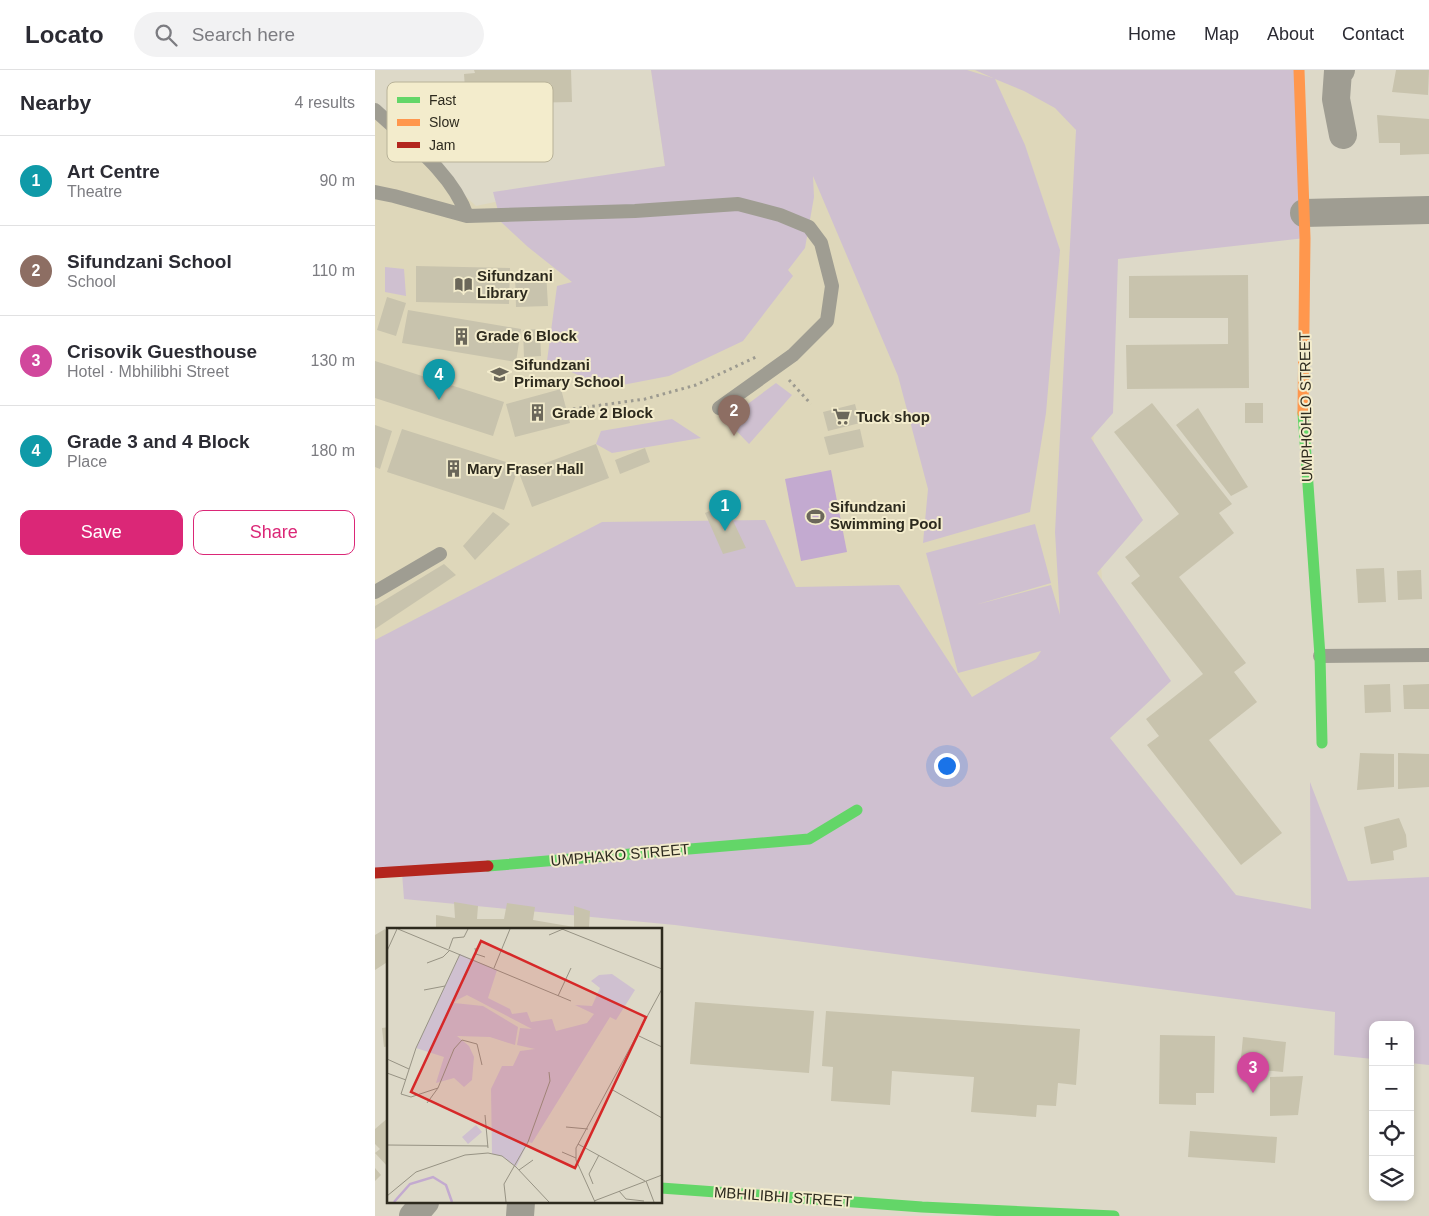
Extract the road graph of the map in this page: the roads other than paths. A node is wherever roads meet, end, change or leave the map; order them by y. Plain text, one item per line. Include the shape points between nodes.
1 (1299, 70) edge
2 (1341, 70) edge
3 (375, 110) edge
4 (387, 121) edge
5 (1343, 135) dead end
6 (430, 162) edge
7 (375, 192) edge
8 (1429, 210) edge
9 (1304, 213) junction
10 (467, 216) junction
11 (719, 408) dead end
12 (441, 554) dead end
13 (375, 592) edge
14 (1429, 655) edge
15 (1319, 656) junction
16 (1322, 743) dead end
17 (857, 810) dead end
18 (375, 873) edge
19 (663, 1188) edge
20 (423, 1204) edge
21 (922, 1212) edge
22 (413, 1216) edge
23 (1114, 1216) edge

1 - 9 street, UMPHOHLO STREET
2 - 5 street via 1338,72 1336,99
3 - 4 lane
6 - 10 lane via 462,200
7 - 10 lane
8 - 9 street
9 - 15 street, UMPHOHLO STREET via 1303,429
10 - 11 lane via 738,204 809,226 821,244 832,286 827,321 793,356
12 - 13 lane
14 - 15 lane
15 - 16 street, UMPHOHLO STREET
17 - 18 street, UMPHAKO STREET via 809,839
19 - 21 street, MBHILIBHI STREET
20 - 22 street
21 - 23 street, MBHILIBHI STREET

